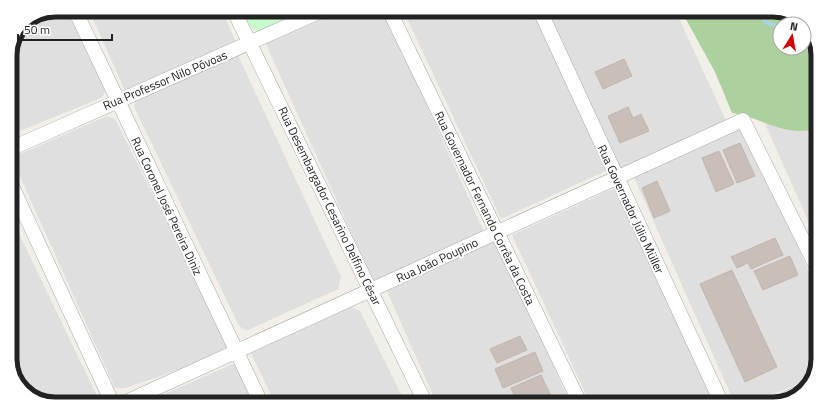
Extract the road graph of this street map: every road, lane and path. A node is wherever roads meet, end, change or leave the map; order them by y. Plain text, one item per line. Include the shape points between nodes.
1 (78, 17) edge
2 (237, 17) edge
3 (308, 17) edge
4 (392, 17) edge
5 (543, 17) edge
6 (249, 44) junction
7 (118, 100) junction
8 (17, 146) edge
9 (617, 178) junction
10 (17, 197) edge
11 (496, 233) junction
12 (811, 256) edge
13 (371, 290) junction
14 (236, 352) junction
15 (110, 397) edge
16 (137, 397) edge
17 (258, 397) edge
18 (422, 397) edge
19 (577, 397) edge
20 (719, 397) edge

1 - 7 street, Rua Coronel José Pereira Diniz
2 - 6 street, Rua Desembargador Cesarino Delfino César
3 - 6 street, Rua Professor Nilo Póvoas
4 - 11 street, Rua Governador Fernando Corrêa da Costa
5 - 9 street, Rua Governador Júlio Müller
6 - 7 street, Rua Professor Nilo Póvoas
6 - 13 street, Rua Desembargador Cesarino Delfino César
7 - 8 street, Rua Professor Nilo Póvoas
7 - 14 street, Rua Coronel José Pereira Diniz
9 - 11 street, Rua João Poupino
9 - 12 street, Rua João Poupino via 744,120
9 - 20 street, Rua Governador Júlio Müller
10 - 15 street
11 - 13 street, Rua João Poupino
11 - 19 street, Rua Governador Fernando Corrêa da Costa
13 - 14 street, Rua João Poupino
13 - 18 street, Rua Desembargador Cesarino Delfino César
14 - 16 street, Rua João Poupino
14 - 17 street, Rua Coronel José Pereira Diniz

